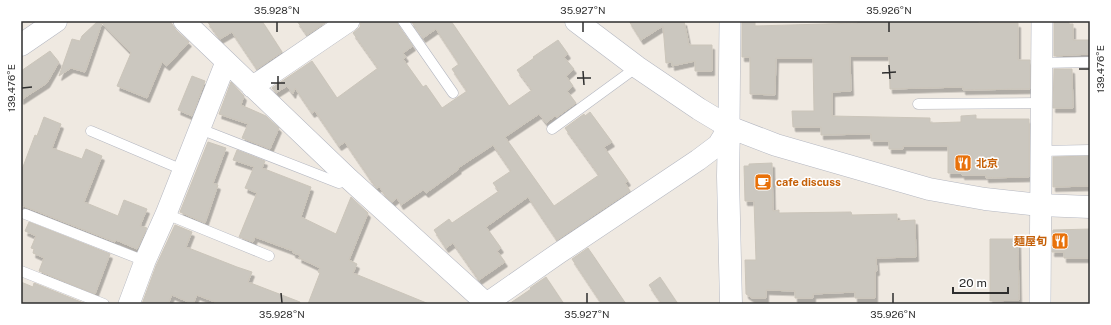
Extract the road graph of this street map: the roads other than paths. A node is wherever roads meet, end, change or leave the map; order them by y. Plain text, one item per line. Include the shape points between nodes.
1 (56, 21) edge
2 (184, 21) edge
3 (349, 21) edge
4 (403, 21) edge
5 (576, 21) edge
6 (730, 21) edge
7 (1042, 21) edge
8 (21, 45) edge
9 (226, 62) junction
10 (1090, 62) edge
11 (1041, 63) junction
12 (637, 67) junction
13 (252, 87) junction
14 (453, 93) dead end
15 (1041, 103) junction
16 (918, 104) dead end
17 (729, 127) junction
18 (200, 129) junction
19 (552, 129) dead end
20 (91, 131) dead end
21 (1090, 150) edge
22 (1041, 151) junction
23 (183, 170) junction
24 (348, 179) junction
25 (1040, 205) junction
26 (1090, 207) edge
27 (25, 214) dead end
28 (166, 214) junction
29 (269, 256) dead end
30 (145, 261) junction
31 (21, 272) edge
32 (469, 297) edge
33 (104, 304) edge
34 (129, 304) edge
35 (487, 304) edge
36 (731, 304) edge
37 (1040, 304) edge

1 - 8 street
2 - 9 street
3 - 13 street
4 - 14 lane
5 - 12 street
6 - 17 street
7 - 11 street
9 - 13 street
9 - 18 street
10 - 11 lane
11 - 15 street
12 - 17 street
12 - 19 lane
13 - 24 street
15 - 16 lane
15 - 22 street
17 - 25 street via 776,145 929,189
17 - 35 street via 718,145 698,160
17 - 36 street
18 - 23 street
18 - 24 lane via 339,183
20 - 23 lane
21 - 22 lane
22 - 25 street
23 - 28 street
24 - 32 street
25 - 26 street
25 - 37 street
27 - 30 lane
28 - 29 lane
28 - 30 street
30 - 34 street
31 - 33 lane
32 - 35 street

